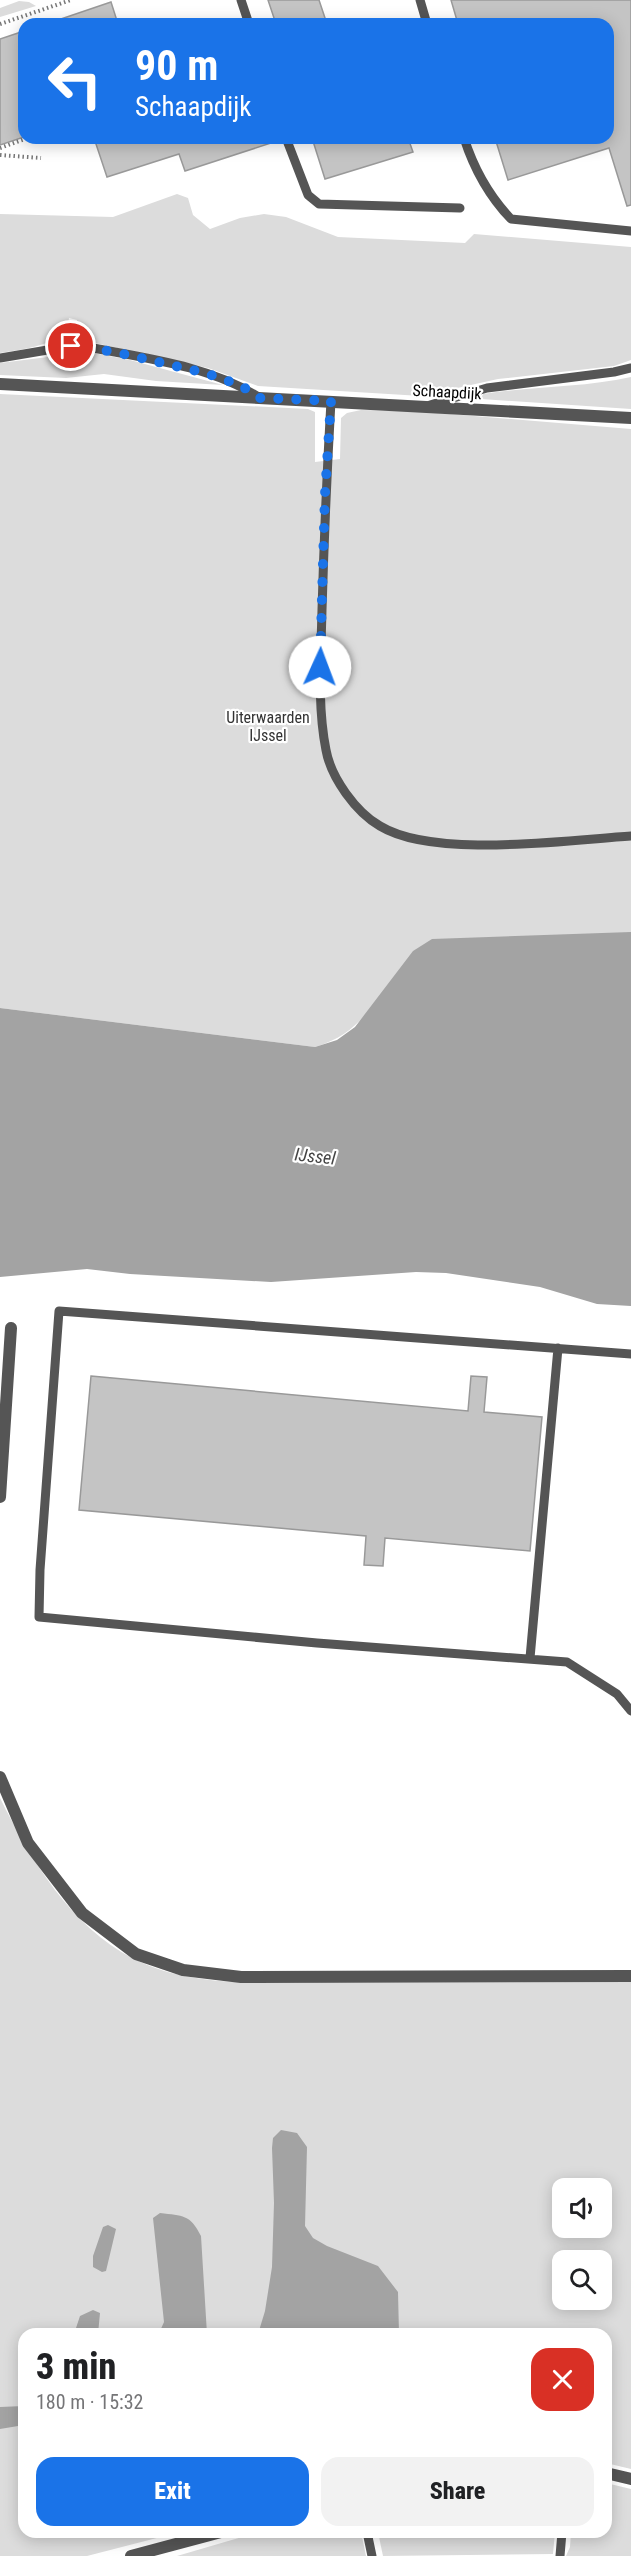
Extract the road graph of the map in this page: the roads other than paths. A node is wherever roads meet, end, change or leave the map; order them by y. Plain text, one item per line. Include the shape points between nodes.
1 (241, 0) edge
2 (420, 0) edge
3 (247, 18) edge
4 (425, 18) edge
5 (288, 144) edge
6 (466, 144) edge
7 (460, 208) dead end
8 (631, 231) edge
9 (0, 358) edge
10 (631, 368) edge
11 (0, 384) edge
12 (260, 398) junction
13 (331, 401) junction
14 (424, 407) junction
15 (631, 418) edge
16 (631, 836) edge
17 (11, 1328) dead end
18 (558, 1348) junction
19 (631, 1354) edge
20 (0, 1497) edge
21 (530, 1658) junction
22 (631, 1711) edge
23 (0, 1777) edge
24 (631, 1976) edge
25 (612, 2474) edge
26 (631, 2479) edge
27 (198, 2538) edge
28 (368, 2538) edge
29 (562, 2538) edge
30 (131, 2556) edge
31 (372, 2556) edge
32 (560, 2556) edge

1 - 3 lane
2 - 4 lane
5 - 7 lane via 308,195 319,204
6 - 8 lane via 473,166 497,204 512,219
9 - 12 lane, Schaapdijk via 71,346 88,347 205,373 240,385
10 - 14 lane via 487,388
11 - 12 street, Schaapdijk
12 - 13 street, Schaapdijk
13 - 14 street, Schaapdijk
13 - 16 lane via 320,667 326,752 338,779 356,804 380,826 437,844
14 - 15 street, Schaapdijk
17 - 20 street
18 - 19 lane
18 - 21 lane
18 - 21 lane via 59,1311 39,1617
21 - 22 lane via 567,1662 617,1694
23 - 24 street via 28,1843 82,1913 136,1953 183,1970 241,1977
25 - 26 street
27 - 30 street
28 - 31 lane
29 - 32 lane

